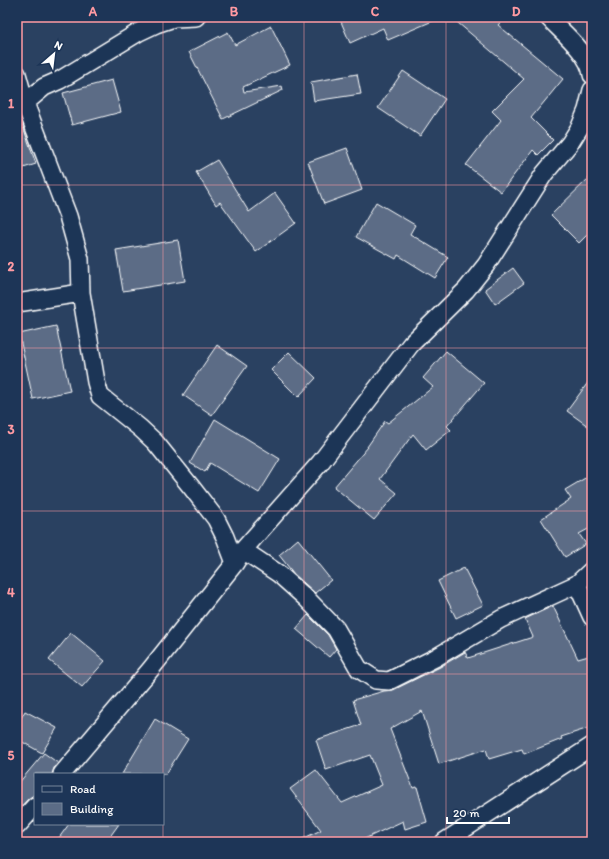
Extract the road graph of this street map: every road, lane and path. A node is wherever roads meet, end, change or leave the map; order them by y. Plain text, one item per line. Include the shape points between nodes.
1 (196, 17) edge
2 (548, 17) edge
3 (17, 74) edge
4 (592, 75) edge
5 (592, 90) edge
6 (25, 103) junction
7 (81, 294) junction
8 (17, 304) edge
9 (239, 556) junction
10 (592, 570) edge
11 (577, 584) junction
12 (592, 617) edge
13 (592, 746) edge
14 (63, 773) edge
15 (34, 807) edge
16 (17, 826) edge
17 (444, 842) edge

1 - 6 street via 174,18 139,32 44,87
2 - 4 street via 583,54
3 - 6 street
5 - 9 street via 580,127 544,174 483,269 466,290 410,344 320,463
6 - 7 street via 68,216 80,259
7 - 8 street
7 - 9 street via 100,396 155,442 216,519
9 - 11 street via 279,574 336,630 359,670 376,680 389,681 435,658 501,619
9 - 14 street via 150,670
10 - 11 street
11 - 12 street
13 - 17 street
15 - 16 street

